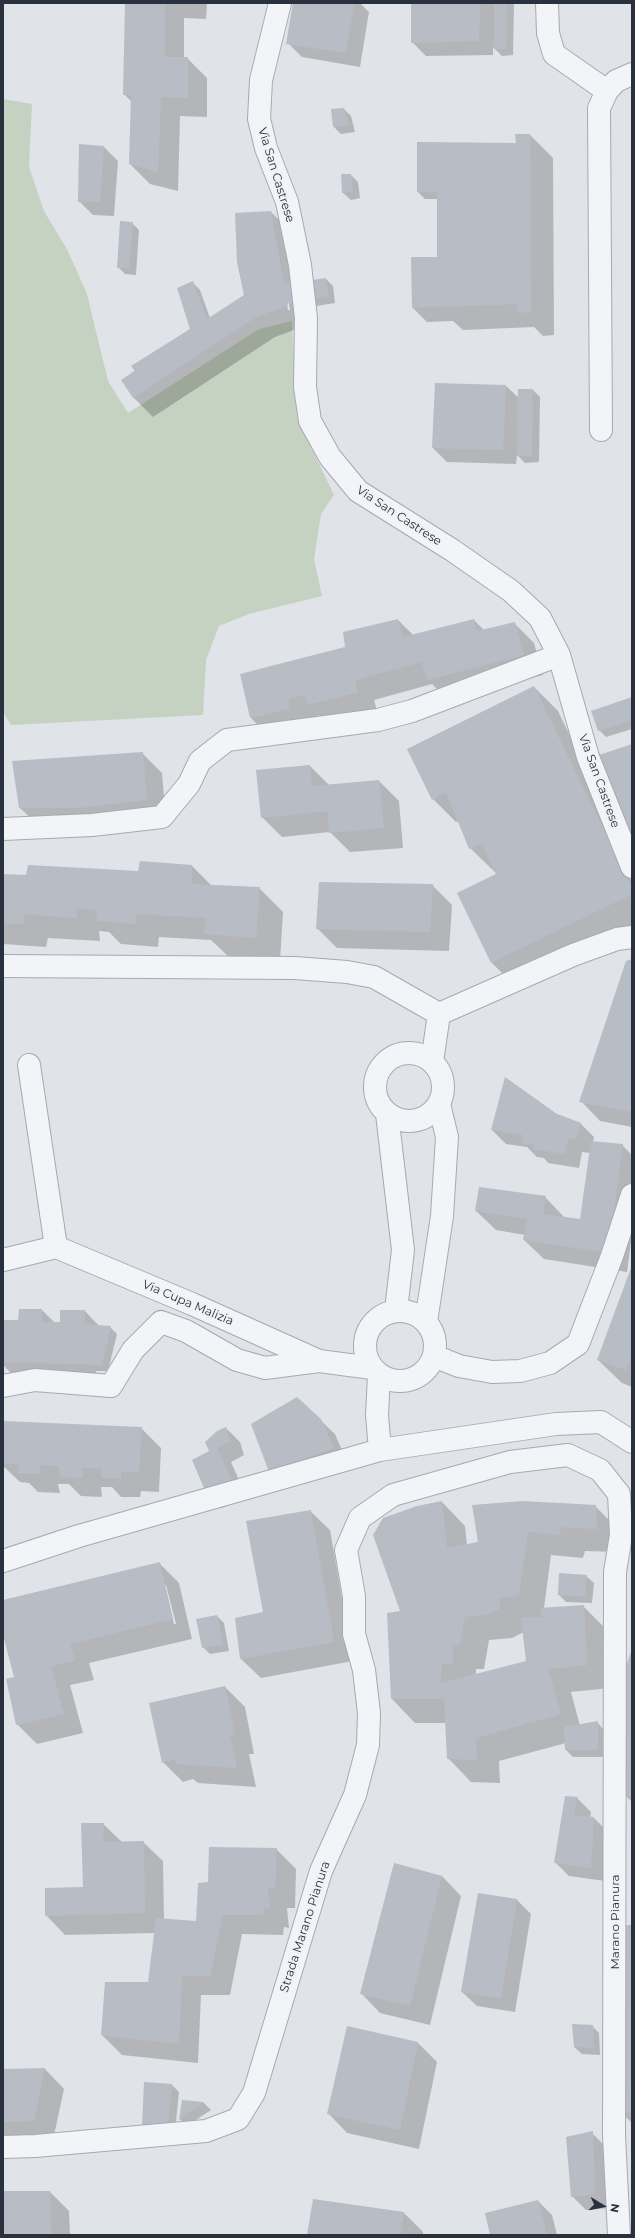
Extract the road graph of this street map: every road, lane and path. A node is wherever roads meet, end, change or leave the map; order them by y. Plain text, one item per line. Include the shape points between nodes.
1 (280, 3) edge
2 (547, 3) edge
3 (632, 74) edge
4 (607, 91) junction
5 (601, 430) dead end
6 (559, 655) junction
7 (3, 829) edge
8 (632, 867) edge
9 (632, 937) edge
10 (3, 966) edge
11 (439, 1014) junction
12 (432, 1062) junction
13 (29, 1065) dead end
14 (439, 1104) junction
15 (387, 1114) junction
16 (632, 1195) edge
17 (56, 1248) junction
18 (3, 1260) edge
19 (396, 1310) junction
20 (426, 1322) junction
21 (434, 1356) junction
22 (319, 1361) junction
23 (376, 1371) junction
24 (3, 1386) edge
25 (632, 1442) edge
26 (380, 1450) junction
27 (3, 1562) edge
28 (632, 1590) edge
29 (615, 1609) junction
30 (3, 2146) edge
31 (618, 2235) edge

1 - 6 street, Via San Castrese via 262,80 259,119 266,148 287,202 300,265 306,318 305,387 310,421 330,457 358,491 452,550 523,600 540,618
2 - 4 street via 548,33 554,54
3 - 4 street via 616,81
4 - 5 street via 599,108
6 - 7 street via 412,711 378,720 227,740 200,761 189,784 162,817 92,825
6 - 8 street, Via San Castrese via 588,757
9 - 11 street via 617,939 573,955
10 - 11 street via 294,968 347,972 374,977
11 - 12 street
12 - 14 street via 443,1082
12 - 15 street via 422,1055 410,1052 392,1057 383,1064 376,1075 374,1087 376,1099
13 - 17 street
14 - 15 street via 431,1114 421,1120 407,1122
14 - 20 street via 447,1137 442,1216
15 - 19 street via 403,1250
16 - 21 street via 578,1344 550,1363 520,1371 492,1372 459,1366
17 - 18 street
17 - 22 street, Via Cupa Malizia via 192,1304
19 - 20 street via 408,1311
19 - 23 street via 374,1321 366,1336 366,1357
20 - 21 street via 435,1344
21 - 23 street via 421,1374 410,1380 399,1382
22 - 23 street, Via Cupa Malizia
22 - 24 street via 265,1368 237,1360 186,1331 161,1322 133,1350 111,1386 34,1380
23 - 26 street
25 - 26 street via 601,1422 556,1424
26 - 27 street via 79,1536
28 - 29 street
29 - 30 street, Strada Marano Pianura via 614,1572 621,1535 619,1494 600,1470 568,1455 510,1462 393,1495 360,1518 346,1550 354,1596 354,1634 364,1670 368,1745 355,1795 321,1871 254,2093 238,2119 206,2131 35,2146
29 - 31 street, Marano Pianura via 614,2136

